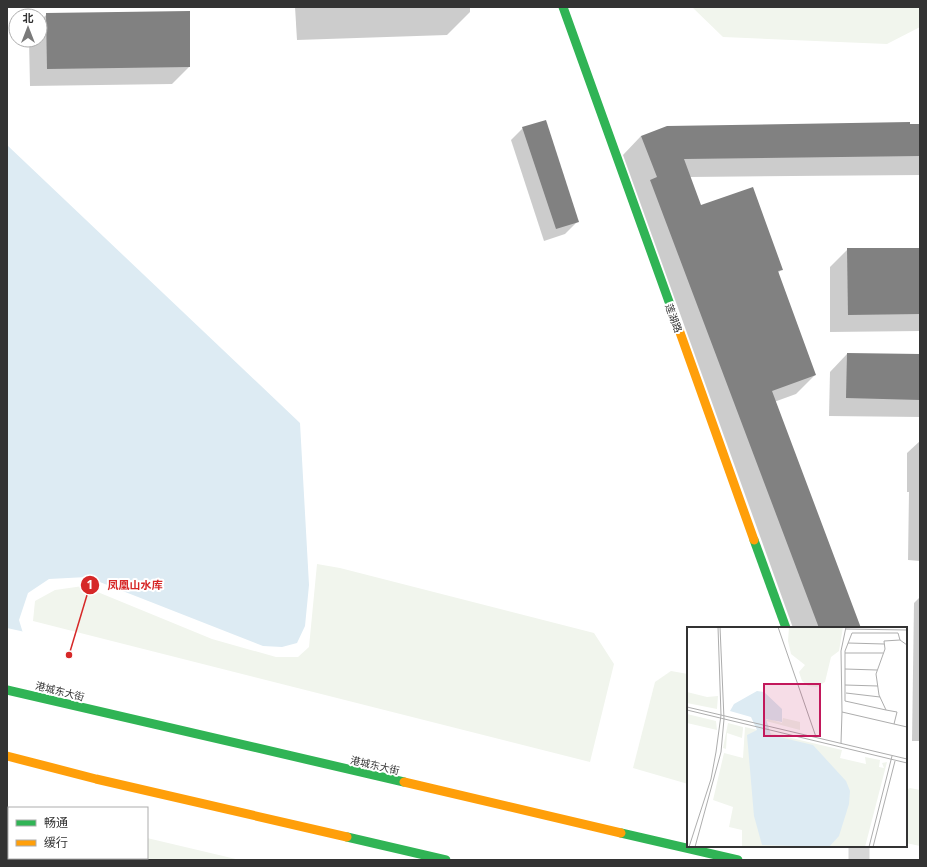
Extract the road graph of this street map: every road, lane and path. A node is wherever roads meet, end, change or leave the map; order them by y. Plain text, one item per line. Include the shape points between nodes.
1 (563, 7) edge
2 (786, 627) edge
3 (7, 690) edge
4 (7, 756) edge
5 (859, 847) edge
6 (446, 860) edge
7 (738, 860) edge
8 (859, 860) edge

1 - 2 main road, 莲湖路
3 - 7 main road, 港城东大街
4 - 6 main road
5 - 8 street

